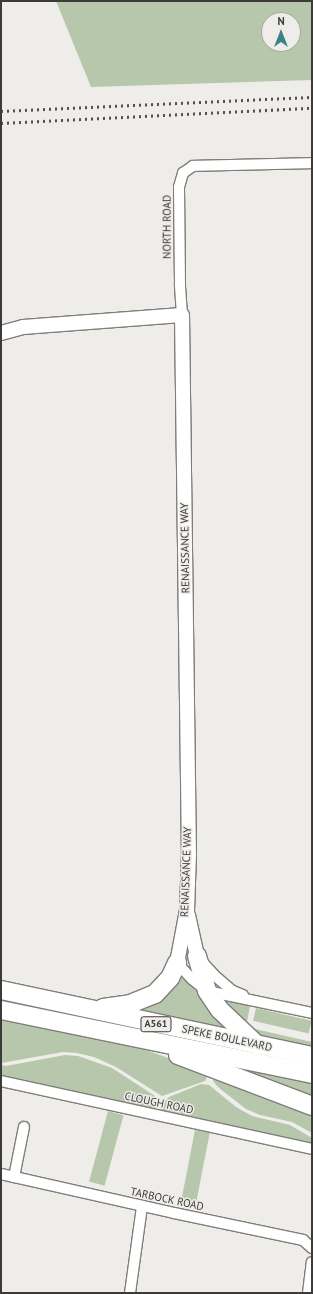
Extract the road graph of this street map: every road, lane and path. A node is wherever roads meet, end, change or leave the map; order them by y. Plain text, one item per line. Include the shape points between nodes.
1 (312, 163) edge
2 (182, 315) junction
3 (1, 333) edge
4 (187, 910) junction
5 (197, 956) junction
6 (177, 963) junction
7 (1, 990) edge
8 (207, 991) junction
9 (256, 1000) junction
10 (1, 1010) edge
11 (92, 1010) junction
12 (312, 1013) edge
13 (140, 1039) junction
14 (257, 1044) junction
15 (312, 1056) edge
16 (312, 1074) edge
17 (1, 1081) edge
18 (312, 1106) edge
19 (24, 1127) dead end
20 (312, 1149) edge
21 (1, 1174) edge
22 (14, 1177) junction
23 (142, 1206) junction
24 (312, 1248) edge
25 (312, 1262) edge
26 (130, 1293) edge
27 (308, 1293) edge

1 - 2 street, NORTH ROAD via 193,166 184,173 179,194
2 - 3 street via 23,327
2 - 4 street, RENAISSANCE WAY via 189,854
4 - 5 street
4 - 6 street, RENAISSANCE WAY
5 - 8 highway
5 - 9 street via 231,990
6 - 8 street
6 - 11 highway via 170,978 155,994 130,1004
7 - 11 highway, SPEKE BOULEVARD / A561
8 - 9 street
8 - 14 highway via 220,1010
9 - 12 street
10 - 13 highway, SPEKE BOULEVARD / A561
11 - 14 highway, SPEKE BOULEVARD / A561
13 - 16 highway, SPEKE BOULEVARD / A561
13 - 18 highway
14 - 15 highway, SPEKE BOULEVARD / A561
17 - 20 street, CLOUGH ROAD
19 - 22 street
21 - 22 street, TARBOCK ROAD
22 - 23 street, TARBOCK ROAD
23 - 24 street, TARBOCK ROAD via 303,1240
23 - 26 street
25 - 27 street

